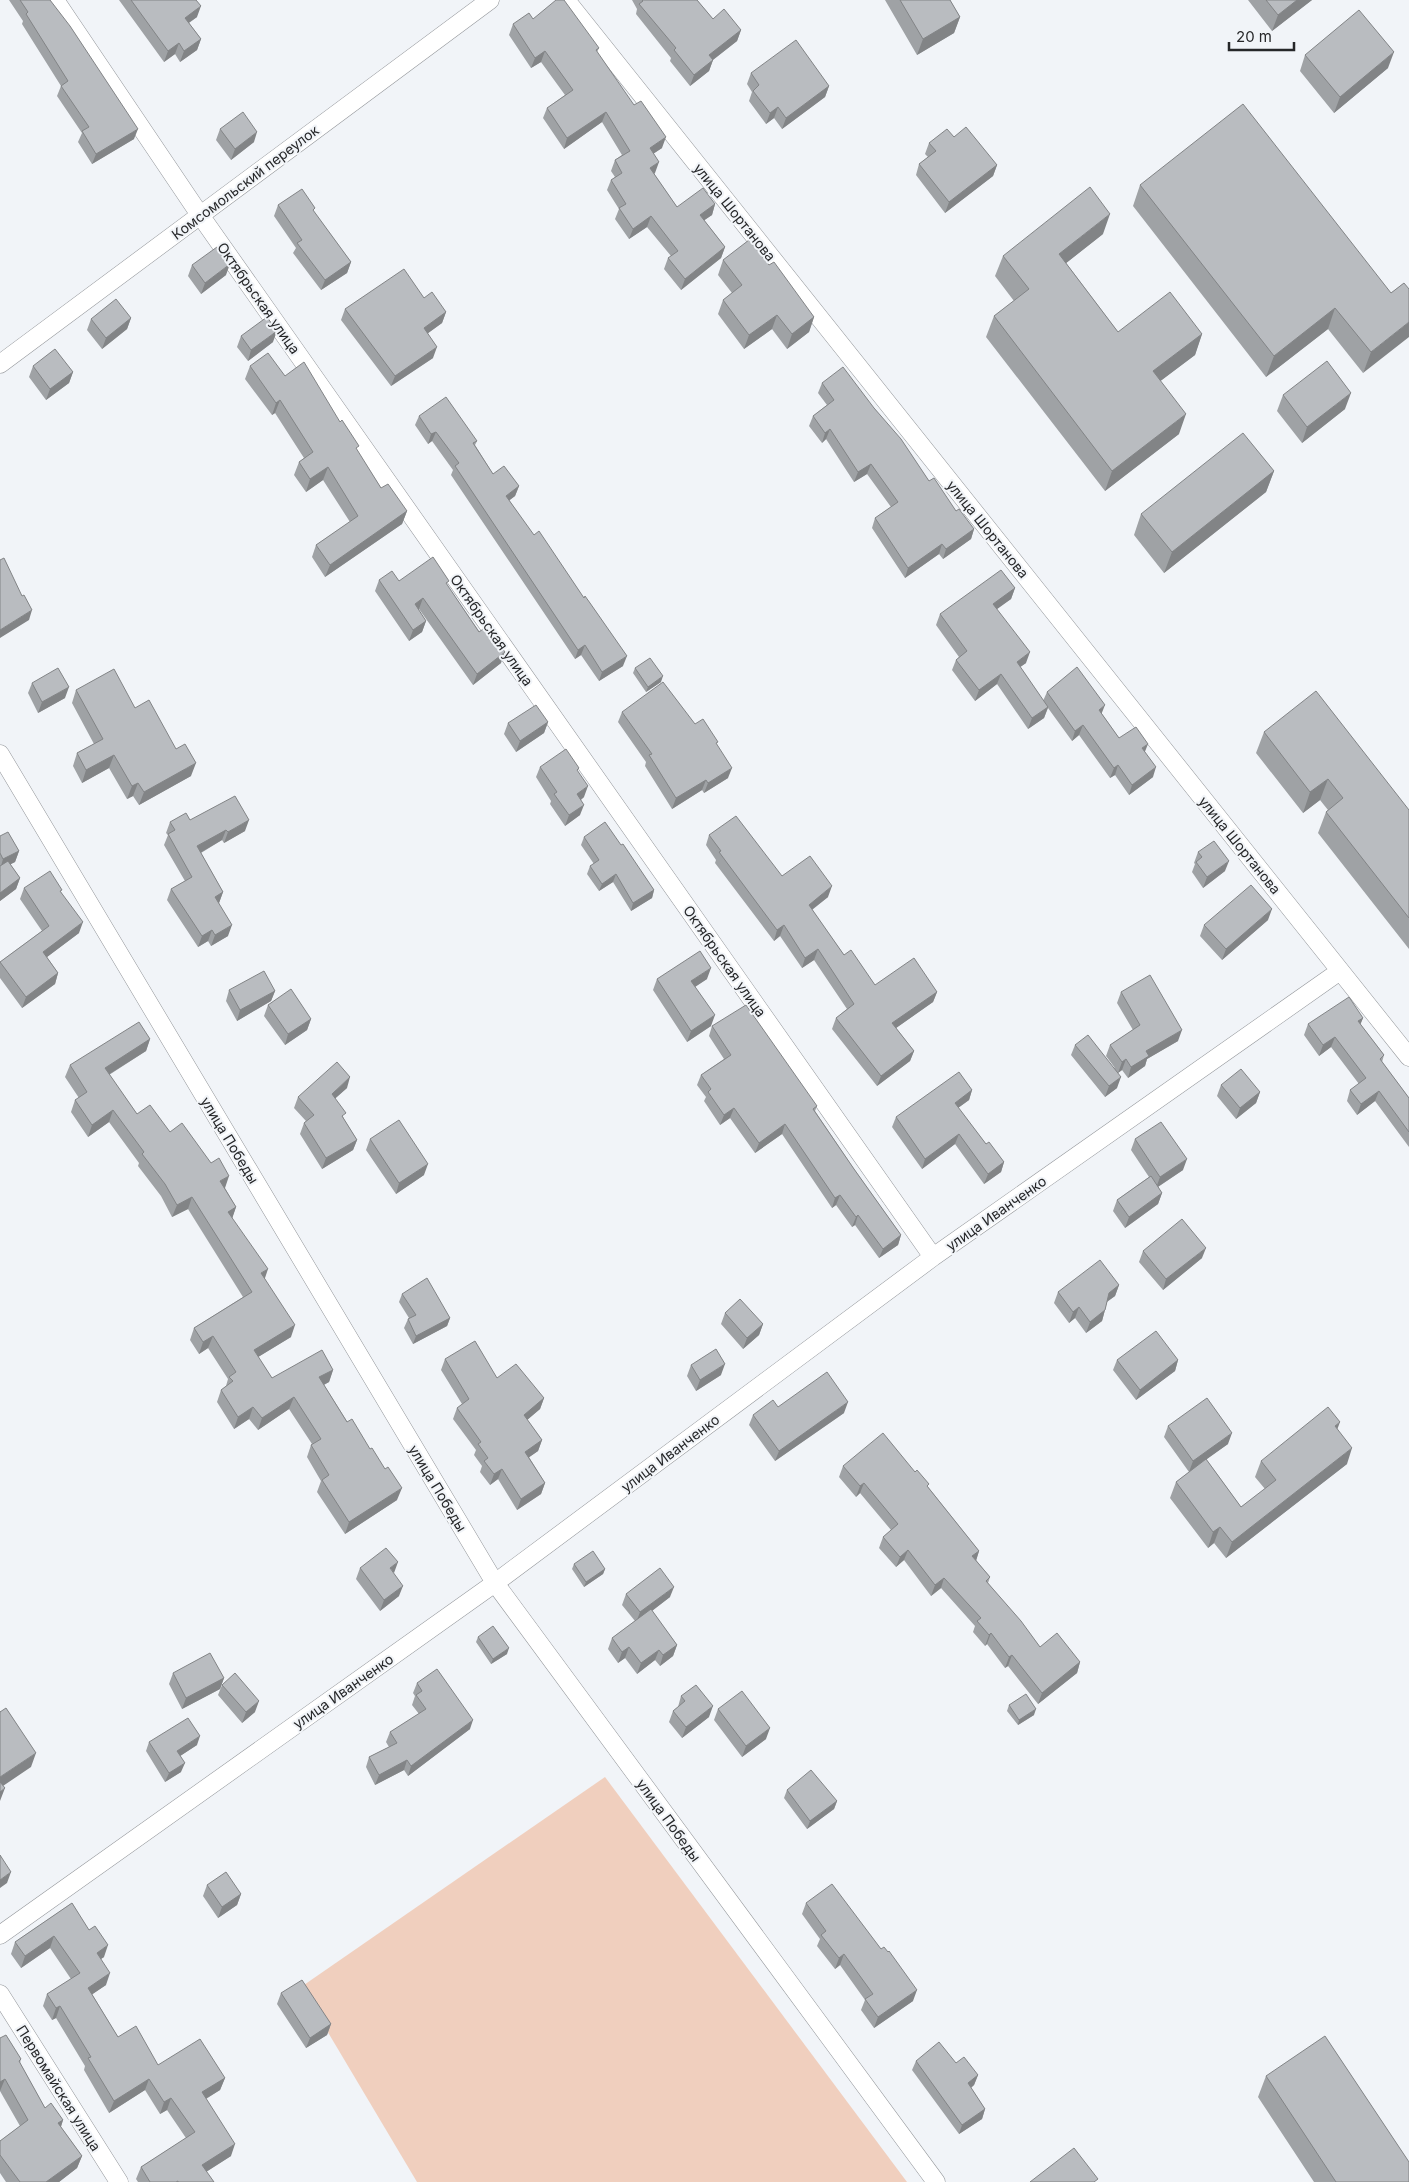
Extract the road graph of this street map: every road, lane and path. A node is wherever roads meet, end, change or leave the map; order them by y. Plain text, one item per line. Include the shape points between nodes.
1 (55, 0) edge
2 (490, 0) edge
3 (566, 0) edge
4 (200, 215) junction
5 (0, 364) edge
6 (0, 754) edge
7 (1340, 971) junction
8 (1409, 1057) edge
9 (933, 1257) junction
10 (495, 1583) junction
11 (0, 1934) edge
12 (0, 1994) edge
13 (119, 2182) edge
14 (936, 2182) edge

1 - 4 street, Октябрьская улица
2 - 4 street, Комсомольский переулок
3 - 7 street, улица Шортанова
4 - 5 street, Комсомольский переулок
4 - 9 street, Октябрьская улица
6 - 10 street, улица Победы
7 - 8 street, улица Шортанова
7 - 9 street, улица Иванченко
9 - 10 street, улица Иванченко
10 - 11 street, улица Иванченко
10 - 14 street, улица Победы
12 - 13 street, Первомайская улица

